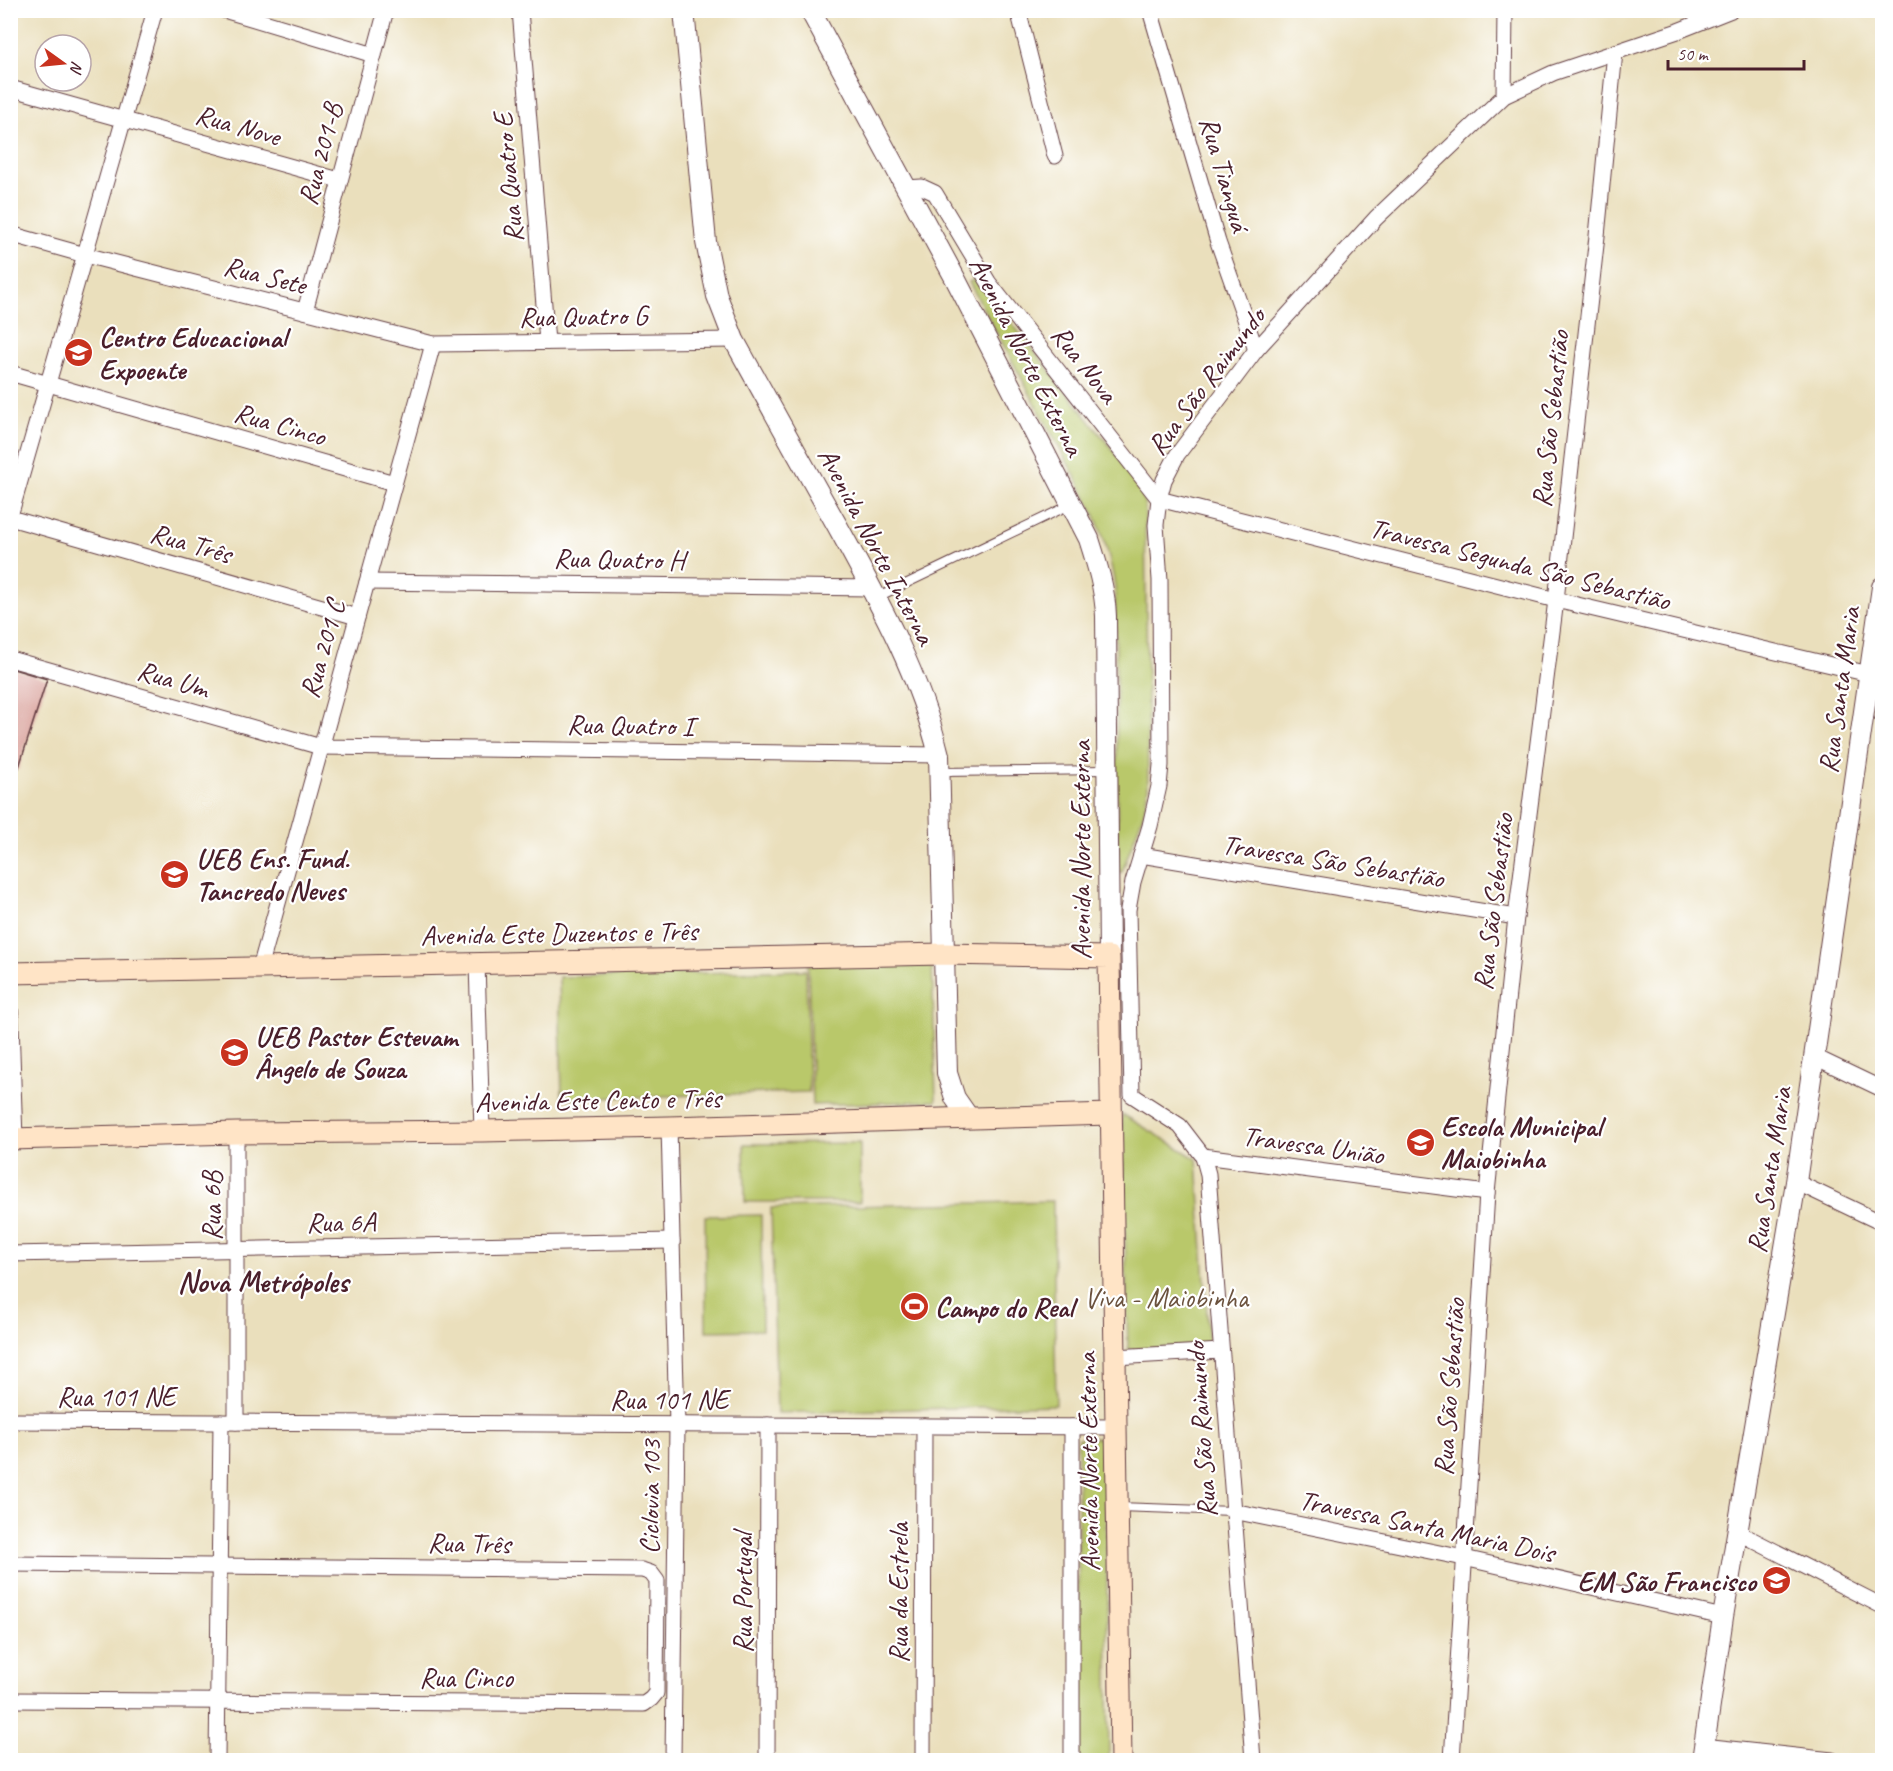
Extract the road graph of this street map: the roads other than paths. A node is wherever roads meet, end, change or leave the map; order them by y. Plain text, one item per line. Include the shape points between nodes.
1 (155, 10) edge
2 (224, 10) edge
3 (386, 10) edge
4 (520, 10) edge
5 (684, 10) edge
6 (810, 10) edge
7 (1018, 10) edge
8 (1150, 10) edge
9 (1505, 10) edge
10 (1731, 10) edge
11 (1615, 52) junction
12 (374, 55) junction
13 (10, 88) edge
14 (1504, 96) junction
15 (124, 119) junction
16 (1055, 156) dead end
17 (339, 180) junction
18 (906, 188) junction
19 (10, 234) edge
20 (85, 255) junction
21 (305, 311) junction
22 (734, 340) junction
23 (547, 342) junction
24 (433, 344) junction
25 (1256, 350) junction
26 (10, 373) edge
27 (48, 384) junction
28 (394, 483) junction
29 (1159, 498) junction
30 (1071, 505) junction
31 (10, 517) edge
32 (367, 582) junction
33 (1882, 588) edge
34 (874, 592) junction
35 (1556, 600) junction
36 (357, 617) junction
37 (10, 659) edge
38 (1869, 674) junction
39 (321, 747) junction
40 (939, 763) junction
41 (1108, 770) junction
42 (1141, 855) junction
43 (1516, 917) junction
44 (944, 954) junction
45 (1108, 957) junction
46 (477, 963) junction
47 (260, 968) junction
48 (10, 973) edge
49 (10, 995) edge
50 (1815, 1057) junction
51 (1882, 1089) edge
52 (1132, 1095) junction
53 (1111, 1105) junction
54 (969, 1118) junction
55 (669, 1127) junction
56 (482, 1131) junction
57 (236, 1133) junction
58 (13, 1139) edge
59 (1203, 1156) junction
60 (1796, 1182) junction
61 (1487, 1193) junction
62 (1882, 1223) edge
63 (672, 1241) junction
64 (236, 1250) junction
65 (10, 1254) edge
66 (1221, 1351) junction
67 (1115, 1357) junction
68 (10, 1421) edge
69 (228, 1422) junction
70 (677, 1425) junction
71 (768, 1425) junction
72 (924, 1426) junction
73 (1072, 1427) junction
74 (1116, 1427) junction
75 (1118, 1507) junction
76 (1233, 1511) junction
77 (1739, 1533) junction
78 (1464, 1558) junction
79 (10, 1564) edge
80 (219, 1566) junction
81 (1882, 1606) edge
82 (1723, 1617) junction
83 (657, 1637) junction
84 (674, 1637) junction
85 (10, 1700) edge
86 (217, 1701) junction
87 (1703, 1753) edge
88 (217, 1761) edge
89 (673, 1761) edge
90 (767, 1761) edge
91 (923, 1761) edge
92 (1072, 1761) edge
93 (1121, 1761) edge
94 (1253, 1761) edge
95 (1452, 1761) edge
96 (1832, 1761) edge

1 - 15 street
2 - 12 street
3 - 12 street, Rua 201-B
4 - 23 street, Rua Quatro E
5 - 22 street, Avenida Norte Interna via 706,242 717,296
6 - 18 street, Avenida Norte Externa
7 - 16 street
8 - 25 street, Rua Tianguá via 1218,242
9 - 14 street
10 - 11 street, Rua São Raimundo
11 - 14 street, Rua São Raimundo
11 - 35 street, Rua São Sebastião
12 - 17 street, Rua 201-B
13 - 15 street, Rua Nove
14 - 25 street, Rua São Raimundo via 1376,218
15 - 17 street, Rua Nove
15 - 20 street
17 - 21 street, Rua 201-B
18 - 29 street, Rua Nova via 922,187 935,193 989,283
18 - 30 street, Avenida Norte Externa
19 - 20 street, Rua Sete
20 - 21 street, Rua Sete
20 - 27 street
21 - 24 street, Rua Sete
22 - 23 street, Rua Quatro G
22 - 34 street, Avenida Norte Interna
23 - 24 street, Rua Quatro G
24 - 28 street, Rua 201 C
25 - 29 street, Rua São Raimundo via 1177,455
26 - 27 street, Rua Cinco
27 - 28 street, Rua Cinco
27 - 31 street, Rua Três
28 - 32 street, Rua 201 C
29 - 35 street, Travessa Segunda São Sebastião
29 - 42 street, Rua São Raimundo via 1156,525 1161,765 1156,803
30 - 34 lane
30 - 41 street, Avenida Norte Externa via 1089,539 1105,601
31 - 36 street, Rua Três
32 - 34 street, Rua Quatro H
32 - 36 street, Rua 201 C
33 - 38 street, Rua Santa Maria
34 - 40 street, Avenida Norte Interna via 920,690
35 - 38 street, Travessa Segunda São Sebastião
35 - 43 street, Rua São Sebastião
36 - 39 street, Rua 201 C
37 - 39 street, Rua Um
38 - 50 street, Rua Santa Maria
39 - 40 street, Rua Quatro I
39 - 47 street, Rua 201 C
40 - 41 lane
40 - 44 street, Avenida Norte Interna
41 - 45 street, Avenida Norte Externa
42 - 43 street, Travessa São Sebastião
42 - 52 street, Rua São Raimundo via 1128,910
43 - 61 street, Rua São Sebastião
44 - 45 main road, Avenida Este Duzentos e Três
44 - 46 main road, Avenida Este Duzentos e Três
44 - 54 street, Avenida Norte Interna via 947,1073 954,1098
45 - 53 main road, Avenida Norte Externa
46 - 47 main road, Avenida Este Duzentos e Três
46 - 56 street
47 - 48 main road, Avenida Este Duzentos e Três
49 - 58 street, Avenida Este Cento e Três
50 - 51 street
50 - 60 street, Rua Santa Maria
52 - 53 street
52 - 59 street, Rua São Raimundo via 1180,1126
53 - 54 main road, Avenida Este Cento e Três
53 - 67 main road, Avenida Norte Externa
54 - 55 main road, Avenida Este Cento e Três
55 - 56 main road, Avenida Este Cento e Três
55 - 63 street, Ciclovia 103
56 - 57 main road, Avenida Este Cento e Três
57 - 58 main road, Avenida Este Cento e Três
57 - 64 street, Rua 6B
59 - 61 street, Travessa União
59 - 66 street, Rua São Raimundo via 1208,1174
60 - 62 street
60 - 77 street, Rua Santa Maria
61 - 78 street, Rua São Sebastião
63 - 64 street, Rua 6A
63 - 70 street, Ciclovia 103
64 - 65 street, Rua 6A
64 - 69 street, Rua 6B
66 - 67 street
66 - 76 street, Rua São Raimundo
67 - 74 main road, Avenida Norte Externa
68 - 69 street, Rua 101 NE
69 - 70 street, Rua 101 NE
69 - 80 street via 220,1494
70 - 71 street, Rua 101 NE
70 - 84 street, Ciclovia 103
71 - 72 street, Rua 101 NE
71 - 90 street, Rua Portugal
72 - 73 street, Rua 101 NE
72 - 91 street, Rua da Estrela
73 - 74 street, Rua 101 NE
73 - 92 street, Avenida Norte Externa
74 - 75 main road, Avenida Norte Externa
75 - 76 lane, Travessa Santa Maria Dois
75 - 93 main road, Avenida Norte Externa
76 - 78 street, Travessa Santa Maria Dois
76 - 94 street, Rua São Raimundo
77 - 81 street
77 - 82 street, Rua Santa Maria
78 - 82 street, Travessa Santa Maria Dois
78 - 95 street, Rua São Sebastião
79 - 80 street, Rua Três
80 - 83 street, Rua Três via 642,1570 657,1581
80 - 86 street
82 - 87 street, Rua Santa Maria
83 - 84 street
83 - 86 street, Rua Cinco via 656,1693 644,1704
84 - 89 street, Ciclovia 103
85 - 86 street, Rua Cinco
86 - 88 street
87 - 96 street

